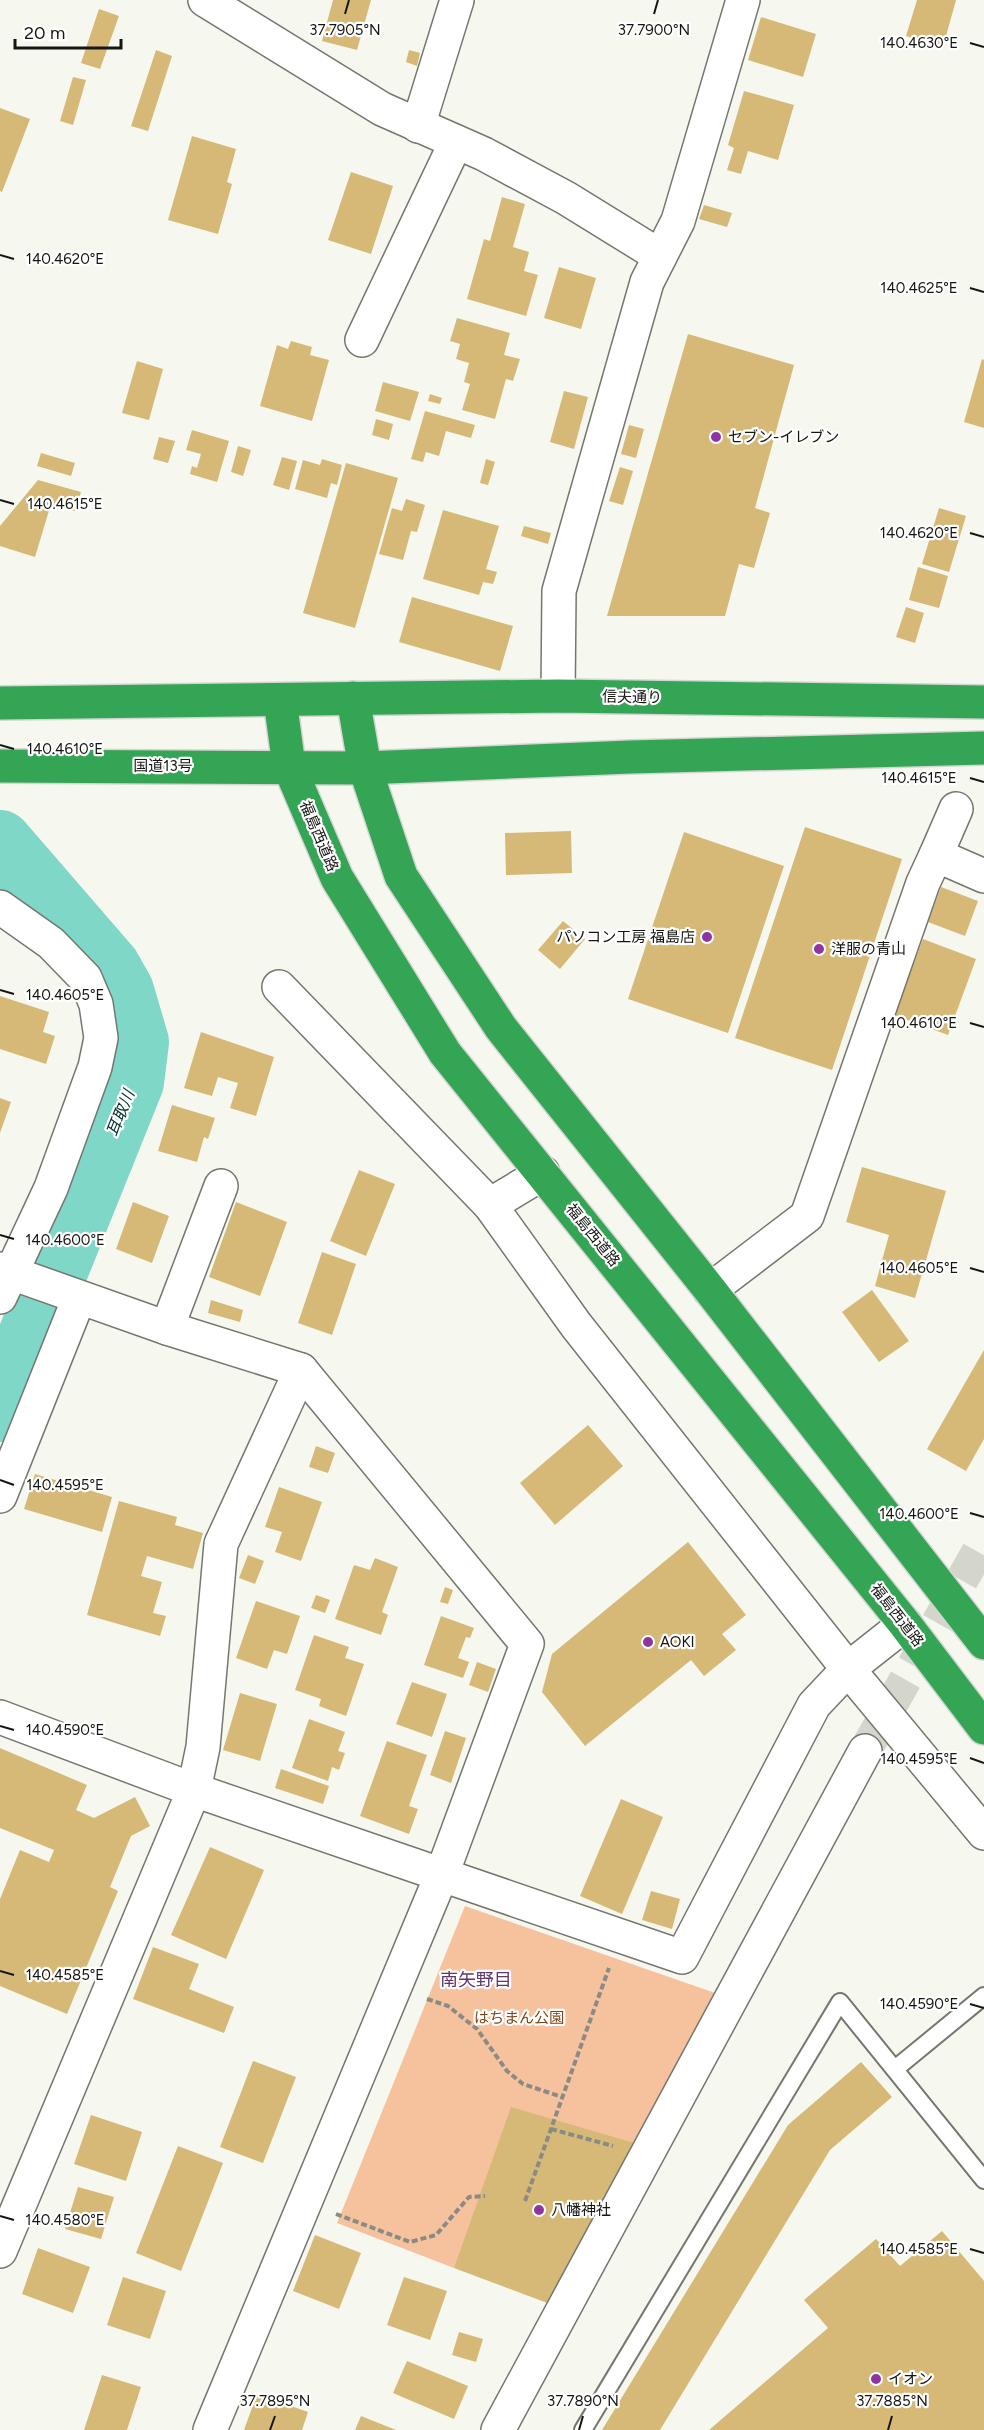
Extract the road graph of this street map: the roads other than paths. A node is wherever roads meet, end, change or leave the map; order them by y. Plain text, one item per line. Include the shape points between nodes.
1 (205, 0) edge
2 (457, 0) edge
3 (743, 0) edge
4 (418, 126) junction
5 (456, 142) junction
6 (660, 256) junction
7 (362, 340) dead end
8 (558, 696) junction
9 (352, 698) junction
10 (280, 700) junction
11 (984, 702) edge
12 (0, 703) edge
13 (984, 748) edge
14 (0, 766) edge
15 (289, 766) junction
16 (365, 768) junction
17 (956, 809) dead end
18 (936, 855) junction
19 (984, 876) edge
20 (0, 907) edge
21 (279, 987) dead end
22 (543, 1173) junction
23 (221, 1186) dead end
24 (490, 1205) junction
25 (10, 1280) edge
26 (710, 1290) junction
27 (73, 1295) junction
28 (168, 1328) junction
29 (301, 1370) junction
30 (0, 1496) edge
31 (905, 1624) junction
32 (984, 1643) edge
33 (848, 1669) junction
34 (0, 1717) edge
35 (984, 1728) edge
36 (865, 1751) tunnel mouth
37 (194, 1790) junction
38 (984, 1833) edge
39 (442, 1874) junction
40 (984, 1996) edge
41 (895, 2069) junction
42 (984, 2180) edge
43 (0, 2251) edge
44 (210, 2430) edge
45 (498, 2430) edge
46 (583, 2430) edge

1 - 4 street via 382,109
2 - 4 street
3 - 6 street via 678,221
4 - 5 street
5 - 6 street via 566,198
5 - 7 street
6 - 8 street via 647,282 559,591
8 - 9 highway, 信夫通り
8 - 11 highway, 信夫通り
9 - 10 highway, 信夫通り
9 - 16 highway
10 - 12 highway
10 - 15 highway, 福島西道路
13 - 16 highway
14 - 15 highway, 国道13号
15 - 16 highway
15 - 22 highway, 福島西道路 via 337,878 445,1053
16 - 26 highway via 401,876 501,1028
17 - 18 street
18 - 19 street
18 - 26 street via 807,1216
20 - 25 street via 51,943 85,978 96,1004 101,1038 92,1076 51,1188
21 - 24 street
22 - 24 street
22 - 31 highway, 福島西道路
23 - 28 street
24 - 33 street via 576,1325
25 - 27 street
26 - 32 highway
27 - 28 street
27 - 30 street
28 - 29 street
29 - 37 street via 221,1544 203,1748
29 - 39 street via 527,1644
31 - 33 street
31 - 35 highway, 福島西道路
33 - 38 street
33 - 39 street via 814,1705 682,1958
34 - 37 street
36 - 45 street
37 - 39 street
37 - 43 street
39 - 44 street
40 - 41 lane
41 - 42 lane
41 - 46 lane via 840,2002

